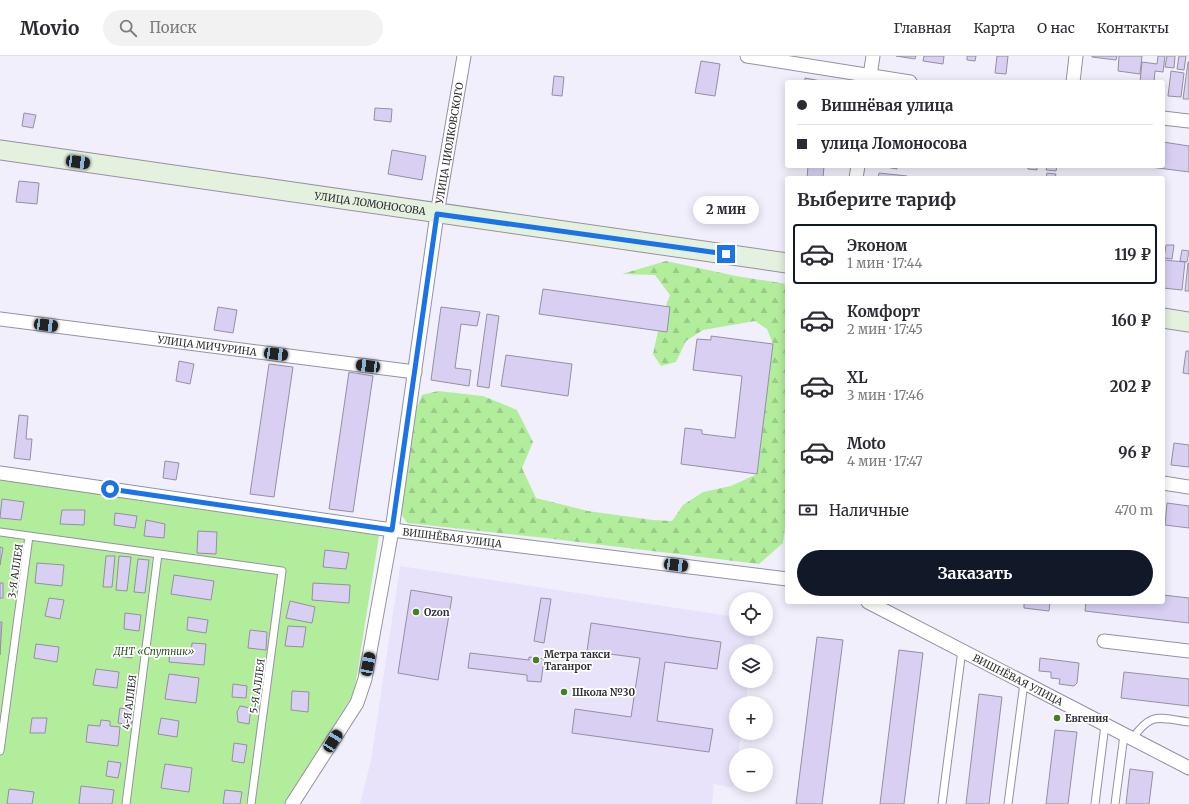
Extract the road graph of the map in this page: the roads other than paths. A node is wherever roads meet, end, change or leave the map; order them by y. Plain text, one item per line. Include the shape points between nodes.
1 (464, 56) edge
2 (747, 56) edge
3 (872, 56) edge
4 (1076, 56) edge
5 (869, 79) edge
6 (883, 80) edge
7 (1073, 80) edge
8 (1165, 118) edge
9 (1189, 121) edge
10 (0, 150) edge
11 (437, 214) junction
12 (785, 263) edge
13 (1165, 318) edge
14 (0, 319) edge
15 (1189, 322) edge
16 (414, 372) junction
17 (0, 473) edge
18 (1165, 483) edge
19 (1189, 487) edge
20 (392, 530) junction
21 (0, 532) edge
22 (29, 536) junction
23 (158, 554) junction
24 (785, 579) edge
25 (872, 604) edge
26 (1104, 641) dead end
27 (962, 650) junction
28 (1189, 651) edge
29 (1024, 683) junction
30 (1189, 722) edge
31 (1105, 725) junction
32 (1128, 737) junction
33 (0, 751) edge
34 (1189, 768) edge
35 (126, 804) edge
36 (251, 804) edge
37 (292, 804) edge
38 (942, 804) edge
39 (1008, 804) edge
40 (1095, 804) edge
41 (1115, 804) edge

1 - 11 street, УЛИЦА ЦИОЛКОВСКОГО
2 - 5 street
3 - 5 street
4 - 7 street
5 - 6 street
8 - 9 street
10 - 11 street, УЛИЦА ЛОМОНОСОВА
11 - 12 street, УЛИЦА ЛОМОНОСОВА
11 - 16 street, УЛИЦА ЦИОЛКОВСКОГО
13 - 15 street
14 - 16 street, УЛИЦА МИЧУРИНА
16 - 20 street, УЛИЦА ЦИОЛКОВСКОГО
17 - 20 street, ВИШНЁВАЯ УЛИЦА
18 - 19 street
20 - 24 street, ВИШНЁВАЯ УЛИЦА
20 - 37 street, УЛИЦА ЦИОЛКОВСКОГО via 365,679 357,702
21 - 22 lane
22 - 23 lane
22 - 33 lane, 3-Я АЛЛЕЯ
23 - 35 lane, 4-Я АЛЛЕЯ
23 - 36 lane, 5-Я АЛЛЕЯ via 282,572
25 - 27 street, ВИШНЁВАЯ УЛИЦА
26 - 28 street
27 - 29 street, ВИШНЁВАЯ УЛИЦА
27 - 38 lane
29 - 31 street, ВИШНЁВАЯ УЛИЦА
29 - 39 lane
30 - 32 lane via 1158,718 1148,721
31 - 32 street, ВИШНЁВАЯ УЛИЦА
31 - 40 lane
32 - 34 street, ВИШНЁВАЯ УЛИЦА
32 - 41 lane

